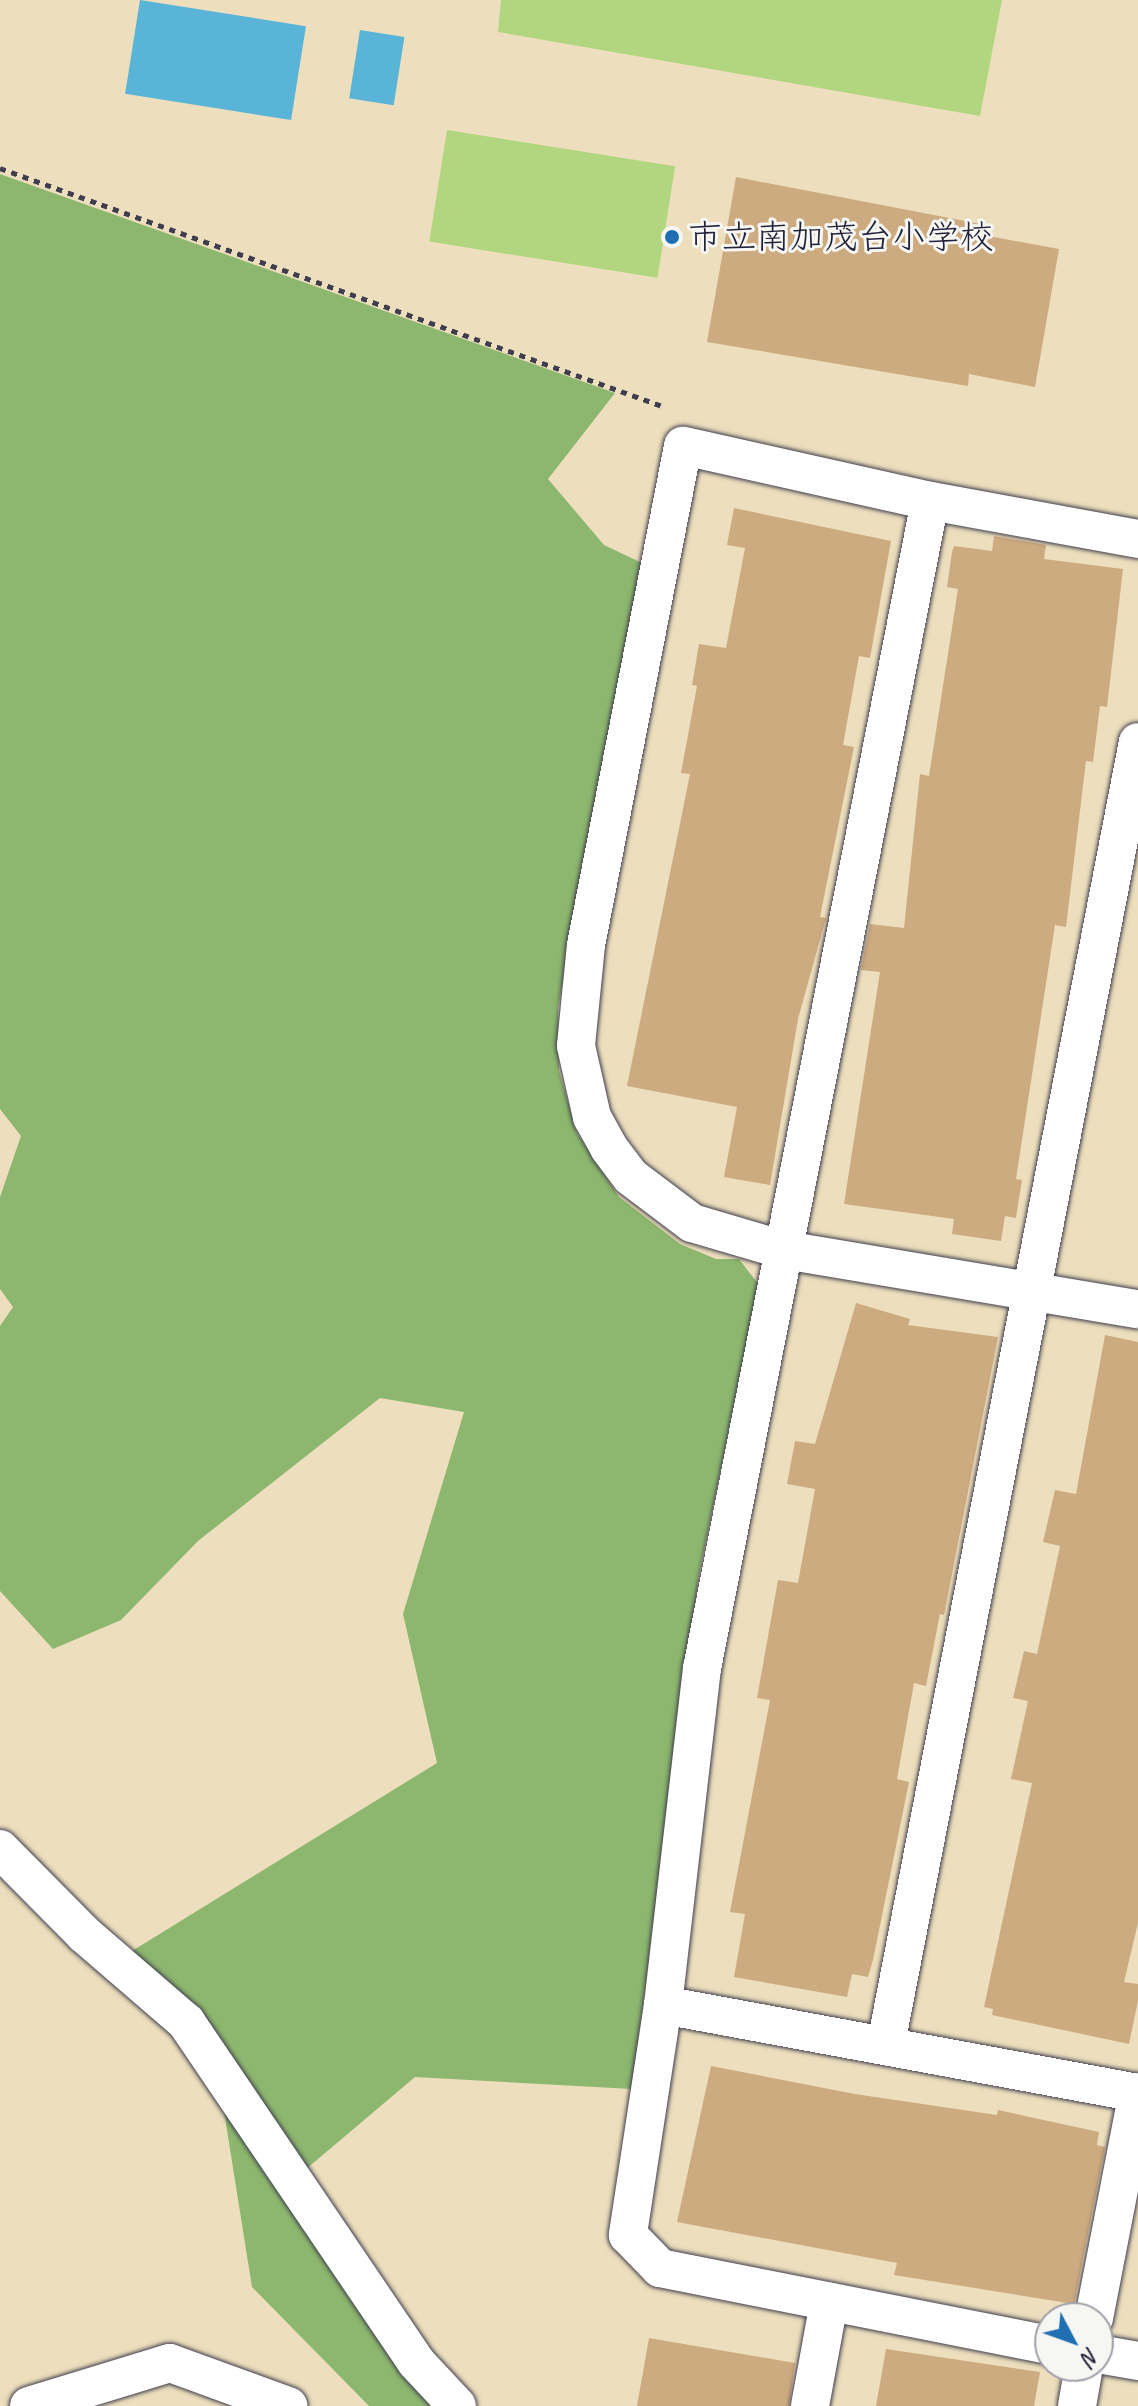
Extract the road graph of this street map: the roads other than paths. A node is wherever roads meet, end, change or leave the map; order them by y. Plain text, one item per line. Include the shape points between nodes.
1 (930, 501) junction
2 (1138, 539) edge
3 (1138, 742) edge
4 (784, 1250) junction
5 (1031, 1289) junction
6 (1138, 1309) edge
7 (0, 1849) edge
8 (663, 2005) junction
9 (886, 2044) junction
10 (1138, 2093) edge
11 (829, 2302) junction
12 (1097, 2302) edge
13 (1034, 2342) edge
14 (1114, 2357) edge
15 (1138, 2361) edge
16 (1081, 2382) edge
17 (29, 2406) edge
18 (288, 2406) edge
19 (457, 2406) edge
20 (810, 2406) edge
21 (1077, 2406) edge

1 - 2 street
1 - 4 street
1 - 4 street via 683,446 586,945 576,1046 592,1117 631,1177 692,1223
3 - 5 street
4 - 5 street
4 - 8 street via 702,1668
5 - 6 street
5 - 9 street
7 - 19 street via 84,1934 186,2022 416,2362
8 - 9 street
8 - 11 street via 628,2235 660,2268
9 - 10 street
10 - 12 street
11 - 13 street
11 - 20 street
14 - 15 street
16 - 21 street
17 - 18 street via 170,2363

